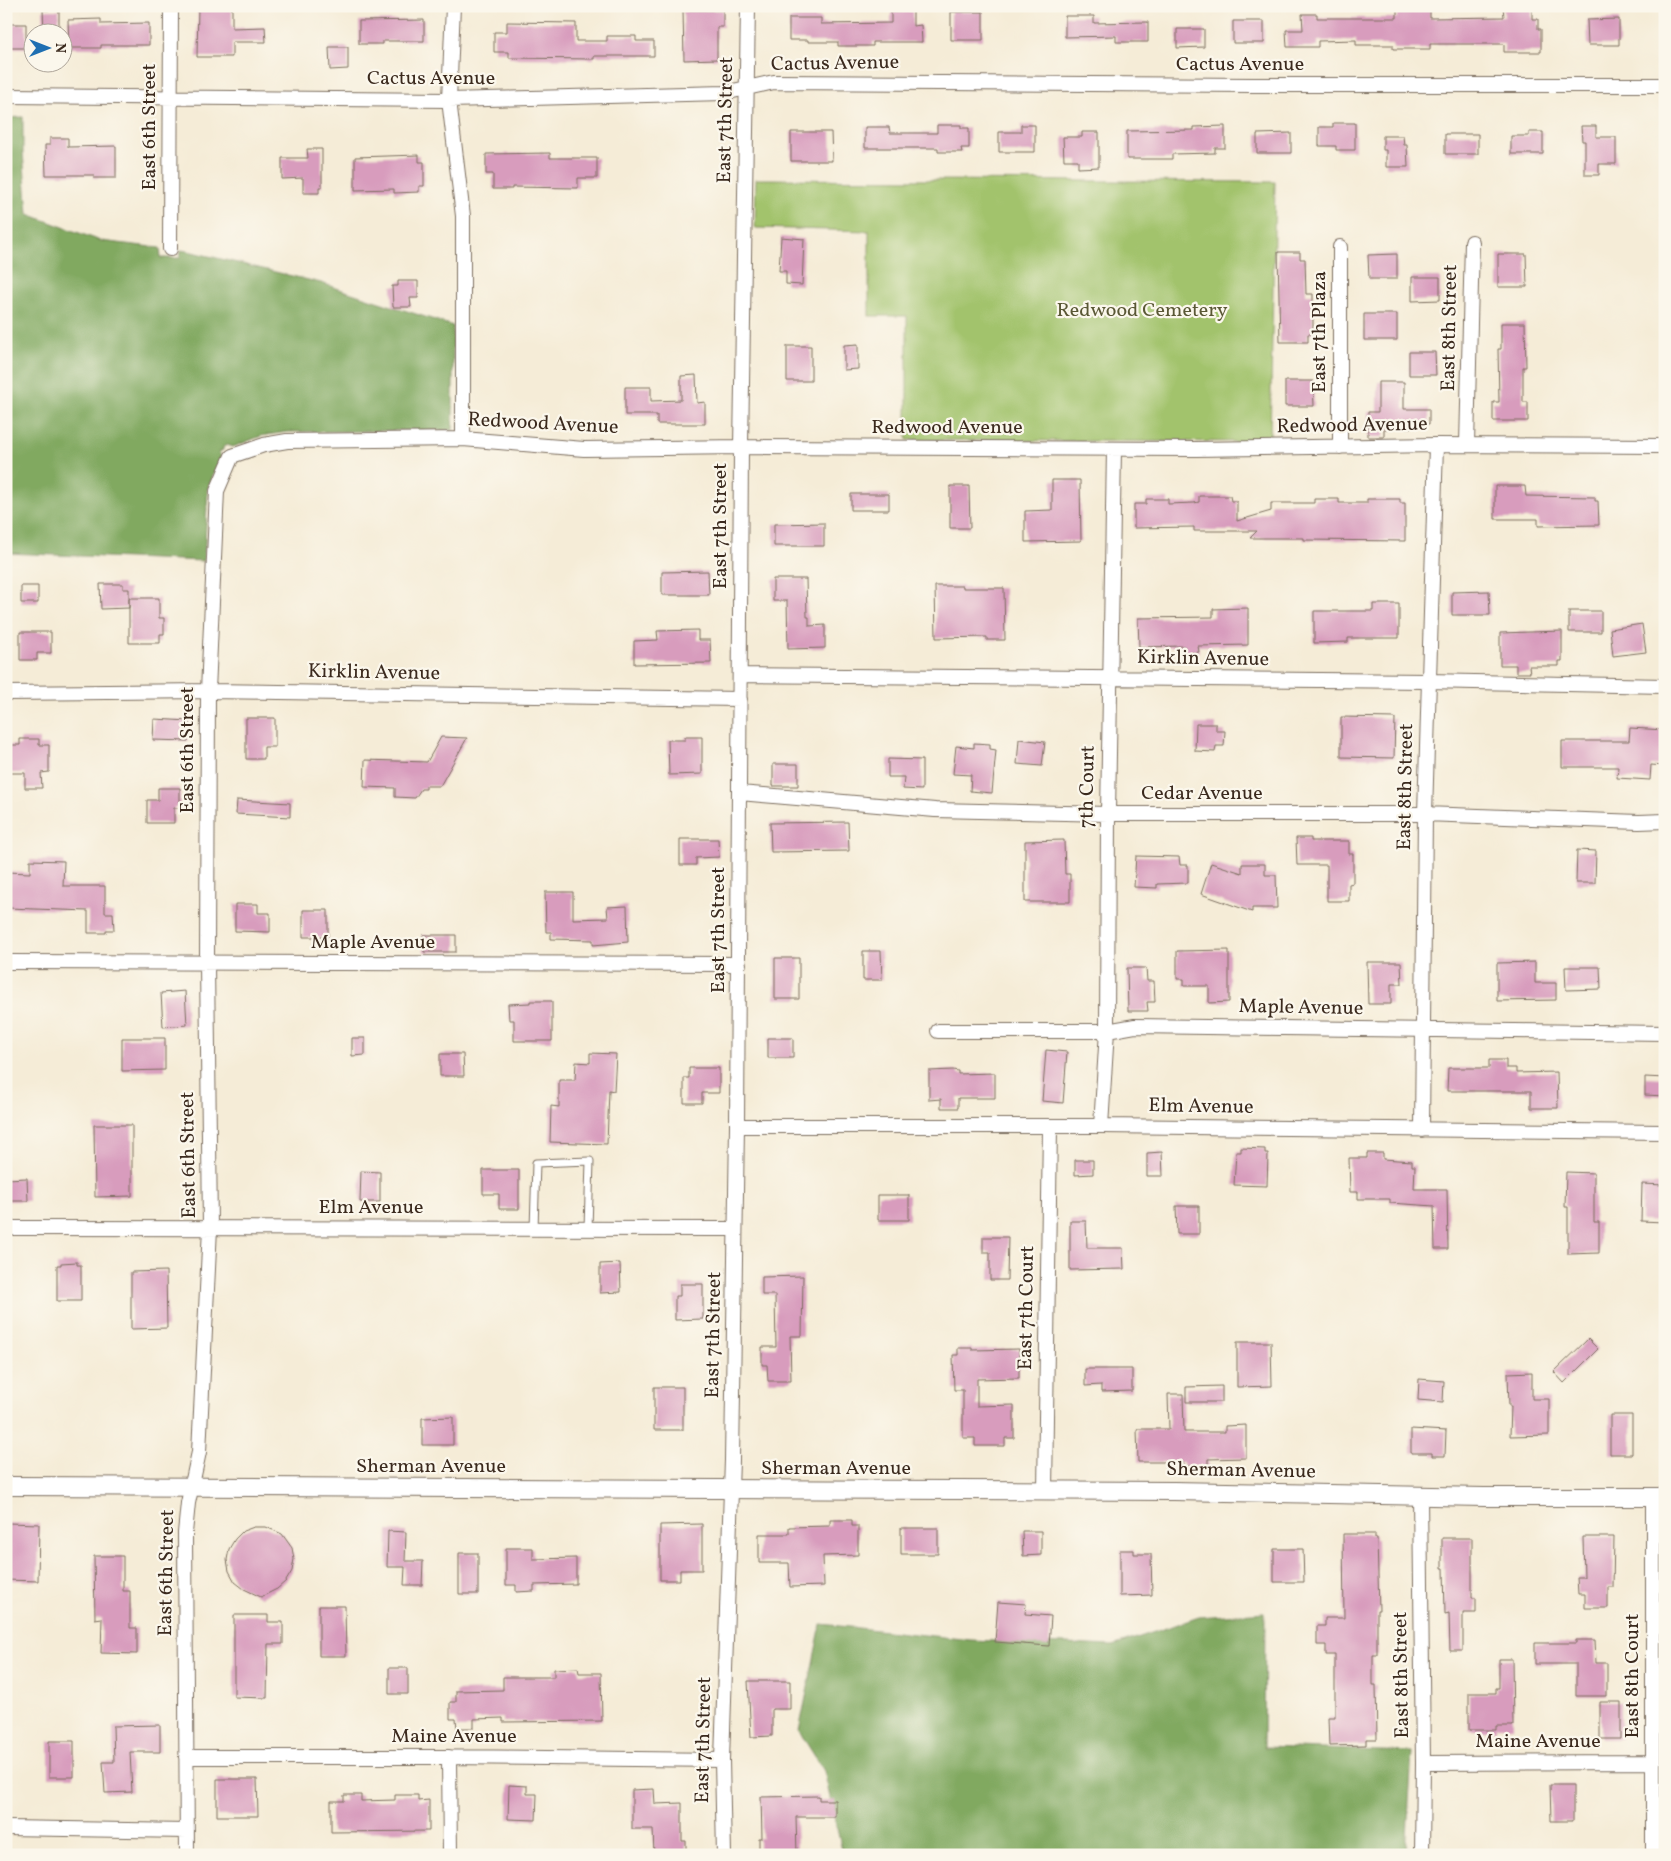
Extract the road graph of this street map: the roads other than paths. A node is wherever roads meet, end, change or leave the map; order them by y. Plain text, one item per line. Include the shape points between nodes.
1 (171, 6) edge
2 (453, 6) edge
3 (748, 6) edge
4 (1665, 86) edge
5 (746, 87) junction
6 (6, 96) edge
7 (170, 99) junction
8 (448, 100) junction
9 (1472, 242) dead end
10 (1340, 247) dead end
11 (170, 249) dead end
12 (463, 439) junction
13 (1436, 445) junction
14 (1467, 445) junction
15 (1665, 446) edge
16 (742, 447) junction
17 (1340, 447) junction
18 (1114, 449) junction
19 (232, 456) joint
20 (741, 675) junction
21 (1110, 678) junction
22 (1428, 682) junction
23 (1665, 686) edge
24 (208, 691) junction
25 (6, 693) edge
26 (740, 699) junction
27 (740, 793) junction
28 (1108, 814) junction
29 (1424, 814) junction
30 (1665, 821) edge
31 (6, 962) edge
32 (207, 962) junction
33 (739, 964) junction
34 (1422, 1030) junction
35 (938, 1031) dead end
36 (1107, 1031) junction
37 (1665, 1033) edge
38 (737, 1126) junction
39 (1050, 1126) junction
40 (1101, 1126) junction
41 (1422, 1130) junction
42 (1665, 1132) edge
43 (6, 1228) edge
44 (210, 1228) junction
45 (534, 1229) junction
46 (588, 1229) junction
47 (735, 1229) junction
48 (6, 1486) edge
49 (192, 1487) junction
50 (731, 1489) junction
51 (1045, 1492) junction
52 (1420, 1495) junction
53 (1659, 1497) edge
54 (186, 1757) junction
55 (449, 1757) junction
56 (722, 1760) junction
57 (1653, 1762) junction
58 (1423, 1763) junction
59 (6, 1828) edge
60 (187, 1831) junction
61 (186, 1855) edge
62 (450, 1855) edge
63 (724, 1855) edge
64 (1422, 1855) edge
65 (1653, 1855) edge

1 - 7 street, East 6th Street
2 - 8 street
3 - 5 street, East 7th Street
4 - 5 street, Cactus Avenue via 774,82
5 - 8 street, Cactus Avenue via 724,93
5 - 16 street, East 7th Street
6 - 7 street, Cactus Avenue
7 - 8 street, Cactus Avenue
7 - 11 street, East 6th Street
8 - 12 street via 463,216
9 - 14 street, East 8th Street
10 - 17 street, East 7th Plaza
12 - 16 street, Redwood Avenue via 584,449
12 - 19 street, Redwood Avenue via 287,441
13 - 14 street, Redwood Avenue
13 - 17 street, Redwood Avenue
13 - 22 street, East 8th Street
14 - 15 street, Redwood Avenue
16 - 18 street, Redwood Avenue
16 - 20 street, East 7th Street
17 - 18 street, Redwood Avenue
18 - 21 street, 7th Court
19 - 24 street, East 6th Street via 217,491
20 - 21 street, Kirklin Avenue
20 - 26 street, East 7th Street
21 - 22 street, Kirklin Avenue
21 - 28 street, 7th Court
22 - 23 street, Kirklin Avenue
22 - 29 street, East 8th Street
24 - 25 street, Kirklin Avenue
24 - 26 street, Kirklin Avenue
24 - 32 street, East 6th Street
26 - 27 street, East 7th Street
27 - 28 street, Cedar Avenue via 935,810
27 - 33 street, East 7th Street
28 - 29 street, Cedar Avenue
28 - 36 street, 7th Court
29 - 30 street, Cedar Avenue
29 - 34 street, East 8th Street
31 - 32 street, Maple Avenue
32 - 33 street, Maple Avenue
32 - 44 street, East 6th Street
33 - 38 street, East 7th Street
34 - 36 street, Maple Avenue via 1135,1026
34 - 37 street, Maple Avenue
34 - 41 street, East 8th Street
35 - 36 street, Maple Avenue
36 - 40 street, 7th Court
38 - 39 street, Elm Avenue
38 - 47 street, East 7th Street
39 - 40 street, Elm Avenue
39 - 51 street, East 7th Court
40 - 41 street, Elm Avenue
41 - 42 street, Elm Avenue
43 - 44 street, Elm Avenue
44 - 45 street, Elm Avenue
44 - 49 street, East 6th Street via 199,1452
45 - 46 street, Elm Avenue
45 - 46 lane via 536,1163 590,1161
46 - 47 street, Elm Avenue
47 - 50 street, East 7th Street
48 - 49 street, Sherman Avenue
49 - 50 street, Sherman Avenue
49 - 54 street, East 6th Street via 185,1533
50 - 51 street, Sherman Avenue
50 - 56 street, East 7th Street
51 - 52 street, Sherman Avenue
52 - 53 street, Sherman Avenue
52 - 58 street, East 8th Street
53 - 57 street, East 8th Court
54 - 55 street, Maine Avenue
54 - 60 street, East 6th Street
55 - 56 street, Maine Avenue
55 - 62 street
56 - 63 street, East 7th Street
57 - 58 street, Maine Avenue
57 - 65 street, East 8th Court
58 - 64 street, East 8th Street
59 - 60 street
60 - 61 street, East 6th Street

